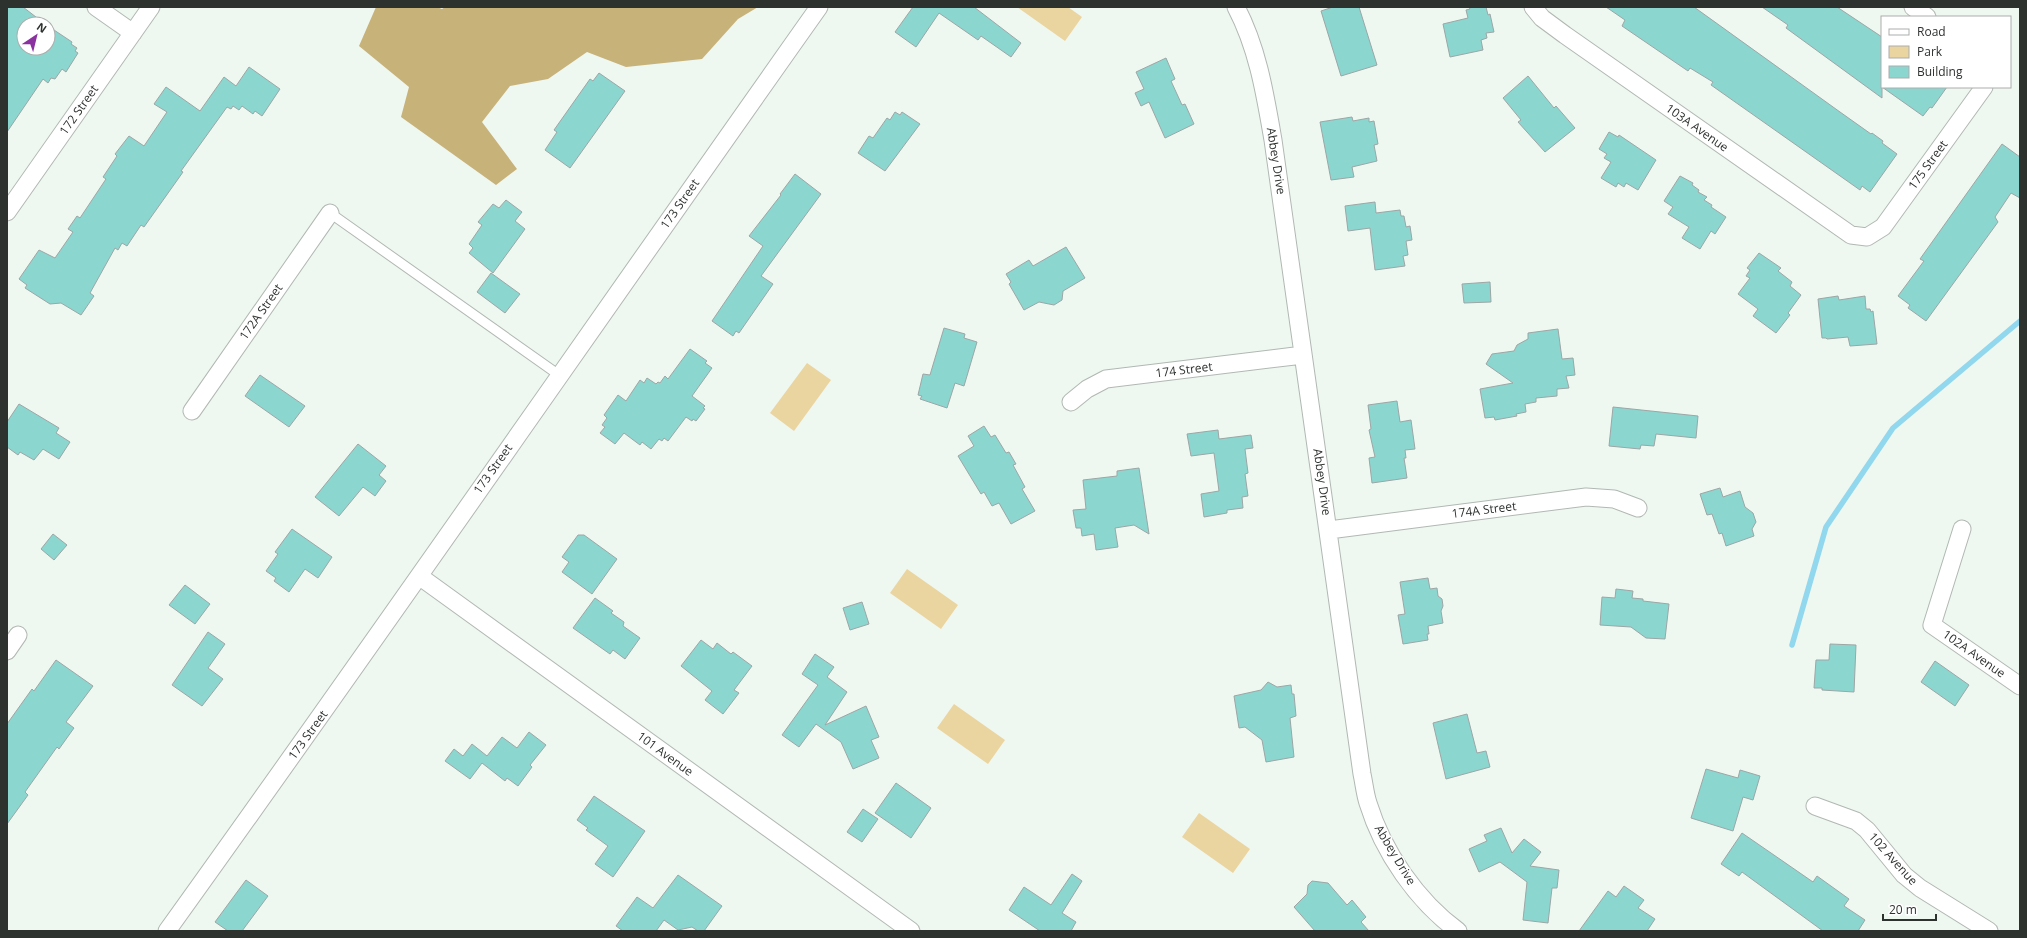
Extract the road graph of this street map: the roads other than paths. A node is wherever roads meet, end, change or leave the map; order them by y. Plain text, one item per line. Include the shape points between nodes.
1 (96, 7) edge
2 (151, 7) edge
3 (819, 7) edge
4 (1236, 7) edge
5 (1532, 7) edge
6 (1913, 7) edge
7 (1926, 16) edge
8 (133, 33) junction
9 (1983, 88) edge
10 (7, 212) edge
11 (330, 213) joint
12 (1867, 237) joint
13 (1303, 355) junction
14 (559, 375) junction
15 (1071, 402) dead end
16 (192, 411) dead end
17 (1638, 508) dead end
18 (1962, 529) dead end
19 (1328, 530) junction
20 (419, 576) junction
21 (18, 635) dead end
22 (7, 651) edge
23 (2020, 686) edge
24 (1815, 806) dead end
25 (167, 931) edge
26 (911, 931) edge
27 (1458, 931) edge
28 (1989, 931) edge

1 - 8 street
2 - 8 street, 172 Street
3 - 14 street, 173 Street
4 - 13 street, Abbey Drive via 1250,39 1265,89
5 - 12 street, 103A Avenue via 1565,35 1851,235
6 - 7 street
8 - 10 street, 172 Street
9 - 12 street, 175 Street via 1883,227
11 - 14 lane
11 - 16 street, 172A Street
13 - 15 street, 174 Street via 1106,379 1087,389
13 - 19 street, Abbey Drive
14 - 20 street, 173 Street
17 - 19 street, 174A Street via 1614,499 1586,497
18 - 23 street, 102A Avenue via 1932,625
19 - 27 street, Abbey Drive via 1368,803 1378,831 1412,886
20 - 25 street, 173 Street
20 - 26 street, 101 Avenue
21 - 22 street
24 - 28 street, 102 Avenue via 1856,821 1867,830 1904,875 1920,888

